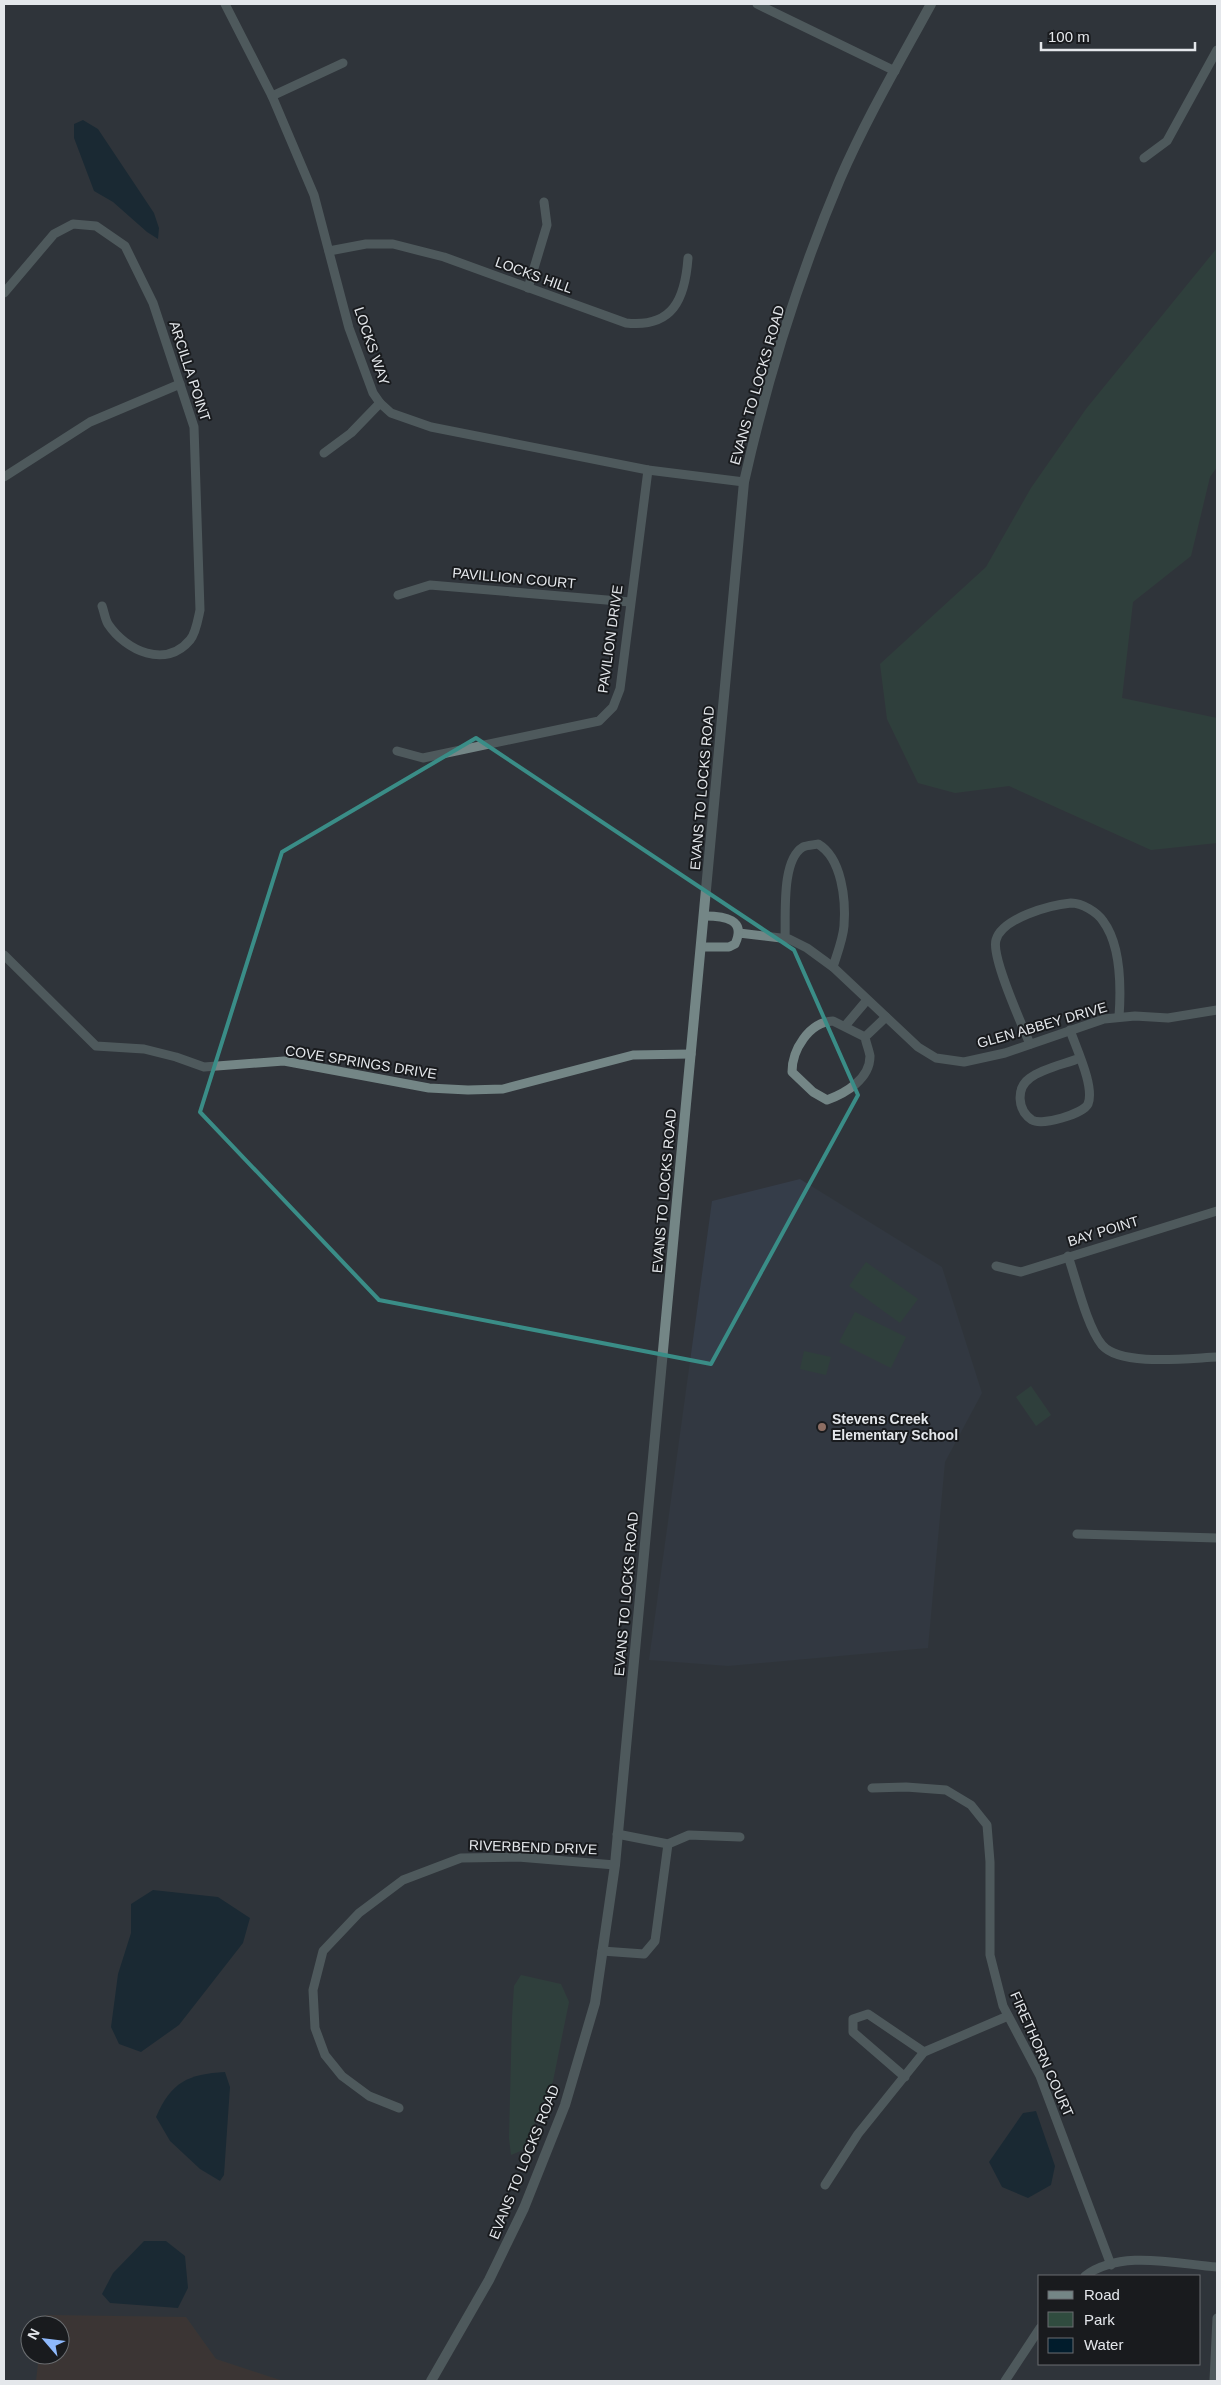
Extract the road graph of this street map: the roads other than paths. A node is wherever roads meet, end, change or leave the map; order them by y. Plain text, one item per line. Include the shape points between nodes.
1 (225, 4) edge
2 (757, 4) edge
3 (931, 4) edge
4 (1217, 50) edge
5 (343, 63) dead end
6 (895, 71) junction
7 (272, 96) junction
8 (1144, 158) dead end
9 (544, 202) dead end
10 (329, 251) junction
11 (688, 258) dead end
12 (528, 288) junction
13 (4, 293) edge
14 (180, 384) junction
15 (380, 403) junction
16 (324, 453) dead end
17 (648, 470) junction
18 (4, 477) edge
19 (744, 482) junction
20 (398, 596) dead end
21 (630, 602) junction
22 (102, 606) dead end
23 (397, 751) dead end
24 (705, 916) junction
25 (738, 933) junction
26 (785, 939) junction
27 (701, 947) junction
28 (4, 955) edge
29 (833, 967) junction
30 (867, 1000) junction
31 (1217, 1010) edge
32 (886, 1017) junction
33 (1119, 1017) junction
34 (845, 1026) junction
35 (1070, 1030) junction
36 (865, 1036) junction
37 (1030, 1044) junction
38 (691, 1054) junction
39 (1080, 1058) junction
40 (1217, 1211) edge
41 (1068, 1256) junction
42 (996, 1266) dead end
43 (1217, 1358) edge
44 (1077, 1534) dead end
45 (1217, 1538) edge
46 (872, 1788) dead end
47 (618, 1834) junction
48 (740, 1837) dead end
49 (668, 1844) junction
50 (615, 1864) junction
51 (602, 1951) junction
52 (1008, 2016) junction
53 (924, 2052) junction
54 (905, 2077) junction
55 (399, 2108) dead end
56 (825, 2185) dead end
57 (1112, 2265) junction
58 (1217, 2267) edge
59 (1086, 2275) edge
60 (1217, 2318) edge
61 (1038, 2331) edge
62 (431, 2381) edge
63 (1005, 2381) edge
64 (1214, 2381) edge

1 - 7 street, LOCKS WAY
2 - 6 street
3 - 6 street, EVANS TO LOCKS ROAD
4 - 8 street via 1168,141
5 - 7 street
6 - 19 street, EVANS TO LOCKS ROAD via 841,177 815,240 759,418
7 - 10 street, LOCKS WAY via 314,195
9 - 12 street via 547,225
10 - 12 street, LOCKS HILL via 366,244 394,244 444,256
10 - 15 street, LOCKS WAY via 349,328 373,393
11 - 12 street, LOCKS HILL via 682,296 670,313 643,324 626,322
13 - 14 street, ARCILLA POINT via 54,234 73,224 96,226 125,246 153,302
14 - 18 street via 90,422
14 - 22 street, ARCILLA POINT via 194,427 195,446 200,610 191,639 177,652 151,656 131,647 108,624
15 - 16 street via 352,433
15 - 17 street, LOCKS WAY via 390,412 431,427
17 - 19 street, LOCKS WAY
17 - 21 street, PAVILION DRIVE
19 - 24 street, EVANS TO LOCKS ROAD
20 - 21 street, PAVILLION COURT via 430,584
21 - 23 street, PAVILION DRIVE via 620,689 613,707 599,721 423,758
24 - 25 street via 721,916 733,921
24 - 27 street, EVANS TO LOCKS ROAD
25 - 26 street, GLEN ABBEY DRIVE
25 - 27 street via 735,944 728,947
26 - 29 street, GLEN ABBEY DRIVE via 807,948
26 - 29 street via 788,867 804,846 818,844 828,850 836,866 844,903 844,928
27 - 38 street, EVANS TO LOCKS ROAD
28 - 38 street, COVE SPRINGS DRIVE via 96,1046 144,1049 204,1067 284,1061 429,1088 503,1089 633,1055
29 - 30 street, GLEN ABBEY DRIVE
30 - 32 street, GLEN ABBEY DRIVE
30 - 34 street
31 - 33 street, GLEN ABBEY DRIVE via 1168,1018
32 - 36 street
32 - 37 street, GLEN ABBEY DRIVE via 918,1047 936,1058 964,1062
33 - 35 street, GLEN ABBEY DRIVE
33 - 37 street via 1121,987 1113,942 1103,921 1081,905 1071,903 1030,913 1011,920 995,941 1000,967
34 - 36 street
34 - 36 street via 833,1021 817,1025 804,1038 792,1062 792,1072 800,1081 827,1100 842,1095 867,1070 870,1056
35 - 37 street, GLEN ABBEY DRIVE
35 - 39 street
38 - 47 street, EVANS TO LOCKS ROAD
39 - 39 street via 1090,1089 1088,1104 1081,1112 1042,1123 1032,1120 1024,1111 1019,1095 1021,1086 1031,1077
40 - 41 street, BAY POINT
41 - 42 street, BAY POINT via 1021,1272
41 - 43 street via 1094,1330 1103,1346 1122,1356 1146,1359
44 - 45 street
46 - 52 street, FIRETHORN COURT via 946,1790 971,1805 987,1825 990,1955 1002,2006
47 - 49 street
47 - 50 street, EVANS TO LOCKS ROAD
48 - 49 street via 689,1835
49 - 51 street via 655,1942 644,1954
50 - 51 street, EVANS TO LOCKS ROAD
50 - 55 street, RIVERBEND DRIVE via 518,1857 461,1858 403,1880 359,1913 323,1951 313,1990 315,2028 326,2055 342,2076 369,2096
51 - 62 street, EVANS TO LOCKS ROAD via 595,2003 564,2105 530,2191 489,2280
52 - 53 street
52 - 57 street, FIRETHORN COURT via 1040,2076
53 - 54 street
53 - 54 street via 868,2014 853,2019 853,2032
54 - 56 street via 858,2134
57 - 58 street via 1135,2260
57 - 59 street via 1096,2268
60 - 64 street
61 - 63 street

